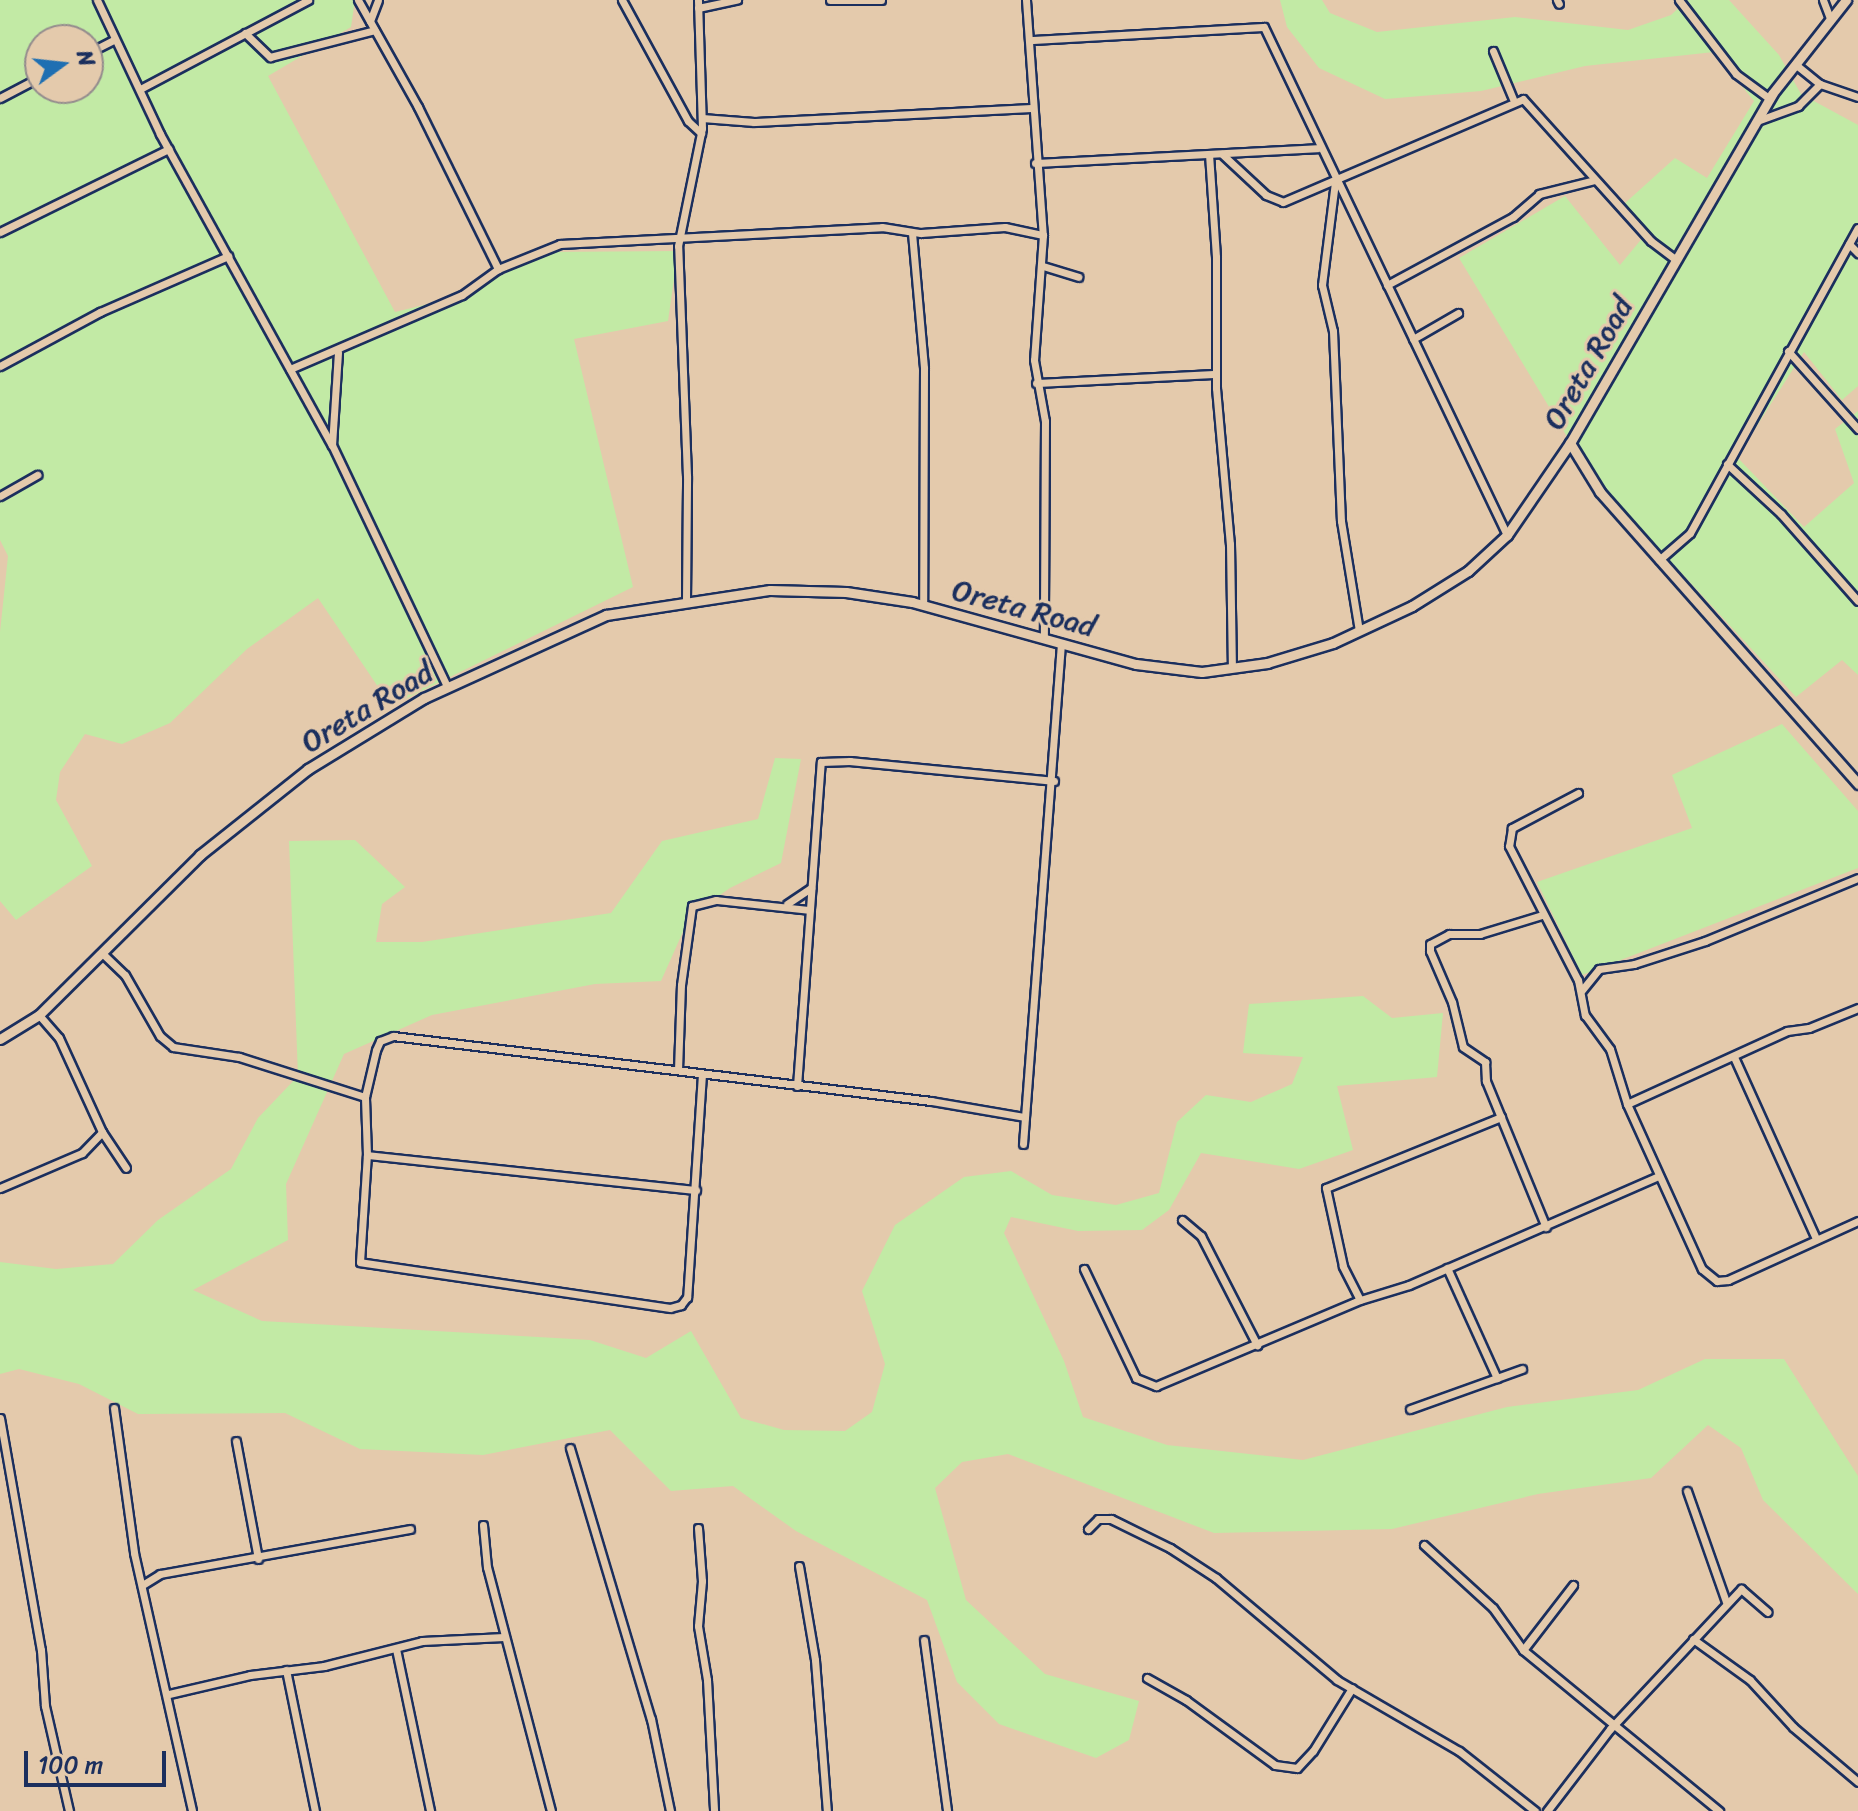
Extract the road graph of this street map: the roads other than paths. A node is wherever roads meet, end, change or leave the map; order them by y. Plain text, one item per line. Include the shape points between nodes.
1 (97, 0) edge
2 (308, 0) edge
3 (358, 0) edge
4 (378, 0) edge
5 (622, 0) edge
6 (737, 0) edge
7 (830, 0) edge
8 (881, 0) edge
9 (1026, 0) edge
10 (1679, 0) edge
11 (1823, 0) edge
12 (1846, 0) edge
13 (698, 4) edge
14 (1830, 18) junction
15 (370, 21) junction
16 (375, 30) junction
17 (245, 33) junction
18 (115, 39) junction
19 (1032, 40) junction
20 (104, 45) edge
21 (1493, 51) dead end
22 (1795, 64) junction
23 (1820, 84) junction
24 (24, 85) edge
25 (142, 88) junction
26 (1858, 97) edge
27 (0, 98) edge
28 (1513, 99) junction
29 (1770, 99) junction
30 (1033, 108) junction
31 (702, 118) junction
32 (1757, 121) junction
33 (701, 133) junction
34 (1318, 148) junction
35 (169, 149) junction
36 (1209, 154) junction
37 (1222, 154) junction
38 (1035, 163) junction
39 (1335, 180) junction
40 (1595, 180) junction
41 (1858, 228) edge
42 (0, 232) edge
43 (912, 233) junction
44 (1043, 235) junction
45 (678, 239) junction
46 (1849, 244) junction
47 (1858, 253) edge
48 (228, 256) junction
49 (1676, 260) junction
50 (1043, 266) junction
51 (498, 269) junction
52 (1078, 277) dead end
53 (1387, 285) junction
54 (1458, 313) dead end
55 (1413, 339) junction
56 (1788, 351) junction
57 (338, 352) junction
58 (0, 366) edge
59 (290, 369) junction
60 (1215, 374) junction
61 (1036, 383) junction
62 (336, 415) junction
63 (320, 423) junction
64 (1858, 429) edge
65 (1570, 443) junction
66 (332, 445) junction
67 (1727, 464) junction
68 (37, 475) dead end
69 (0, 496) edge
70 (1507, 535) junction
71 (1659, 560) junction
72 (686, 600) junction
73 (1858, 601) edge
74 (923, 605) junction
75 (1359, 631) junction
76 (1044, 638) junction
77 (1061, 643) junction
78 (1232, 668) junction
79 (447, 686) junction
80 (1054, 781) junction
81 (1858, 784) edge
82 (1578, 793) dead end
83 (1858, 878) edge
84 (811, 888) junction
85 (787, 904) junction
86 (809, 910) junction
87 (1542, 915) junction
88 (103, 954) junction
89 (1582, 990) junction
90 (1858, 1008) edge
91 (39, 1015) junction
92 (0, 1039) edge
93 (1734, 1057) junction
94 (678, 1070) junction
95 (702, 1074) junction
96 (797, 1086) junction
97 (365, 1097) junction
98 (1627, 1104) junction
99 (1025, 1117) junction
100 (1501, 1117) junction
101 (102, 1132) junction
102 (1023, 1144) dead end
103 (367, 1155) junction
104 (126, 1168) dead end
105 (1658, 1176) junction
106 (0, 1188) edge
107 (696, 1190) junction
108 (1182, 1220) dead end
109 (1858, 1221) edge
110 (1546, 1227) junction
111 (1816, 1239) junction
112 (1447, 1268) junction
113 (1084, 1269) dead end
114 (1360, 1300) junction
115 (1257, 1345) junction
116 (1522, 1369) dead end
117 (1497, 1378) junction
118 (114, 1408) dead end
119 (1410, 1409) dead end
120 (0, 1418) edge
121 (236, 1441) dead end
122 (570, 1448) dead end
123 (1687, 1491) dead end
124 (483, 1525) dead end
125 (698, 1528) dead end
126 (410, 1529) dead end
127 (1088, 1529) dead end
128 (1424, 1545) dead end
129 (258, 1559) junction
130 (799, 1566) dead end
131 (144, 1584) junction
132 (1573, 1585) dead end
133 (1726, 1602) junction
134 (1767, 1612) dead end
135 (504, 1637) junction
136 (1693, 1639) junction
137 (924, 1640) dead end
138 (396, 1649) junction
139 (1523, 1650) junction
140 (286, 1670) junction
141 (1147, 1678) dead end
142 (1352, 1688) junction
143 (169, 1694) junction
144 (1612, 1726) junction
145 (1858, 1782) edge
146 (69, 1811) edge
147 (192, 1811) edge
148 (315, 1811) edge
149 (430, 1811) edge
150 (551, 1811) edge
151 (670, 1811) edge
152 (714, 1811) edge
153 (827, 1811) edge
154 (947, 1811) edge
155 (1535, 1811) edge
156 (1547, 1811) edge
157 (1719, 1811) edge

1 - 18 street
2 - 17 street
3 - 15 street
4 - 15 street
5 - 33 street via 688,121
6 - 13 street
7 - 8 street
9 - 19 street
10 - 29 street via 1736,74
11 - 14 street
12 - 14 street, Oreta Road
13 - 31 street
14 - 22 street, Oreta Road
15 - 16 street
16 - 17 street via 270,57
16 - 51 street
17 - 25 street
18 - 20 street
18 - 25 street
19 - 30 street
19 - 34 street via 1264,27
21 - 28 street
22 - 23 street
22 - 29 street, Oreta Road
23 - 26 street
23 - 32 street via 1798,106
24 - 27 street
25 - 35 street
28 - 39 street
28 - 40 street via 1527,101
29 - 32 street, Oreta Road
30 - 31 street via 754,122
30 - 38 street
31 - 33 street
32 - 49 street, Oreta Road
33 - 45 street
34 - 37 street
34 - 39 street
35 - 42 street
35 - 48 street
36 - 37 street
36 - 38 street
36 - 60 street via 1216,257
37 - 39 street via 1266,195 1283,202
38 - 44 street
39 - 53 street
39 - 75 street via 1322,285 1333,331 1341,521
40 - 49 street via 1651,241
40 - 53 street via 1539,194 1513,217
41 - 46 street
43 - 44 street via 1005,227
43 - 45 street via 882,227
43 - 74 street via 924,368
44 - 50 street
45 - 51 street via 560,244
45 - 72 street
46 - 47 street
46 - 56 street
48 - 58 street via 100,312
48 - 59 street
49 - 65 street, Oreta Road
50 - 52 street
50 - 61 street
51 - 57 street via 462,295
53 - 55 street
54 - 55 street
55 - 70 street
56 - 64 street
56 - 67 street
57 - 59 street
57 - 62 street
59 - 63 street
60 - 61 street
60 - 78 street via 1230,544
61 - 76 street via 1045,421
62 - 63 street
62 - 66 street
63 - 66 street
65 - 70 street, Oreta Road
65 - 71 street via 1600,492
66 - 79 street
67 - 71 street via 1690,533
67 - 73 street via 1781,514
68 - 69 street
70 - 75 street, Oreta Road via 1468,571
71 - 81 street
72 - 74 street, Oreta Road via 770,590 846,592
72 - 79 street, Oreta Road via 606,615
74 - 76 street, Oreta Road
75 - 78 street, Oreta Road via 1267,663
76 - 77 street, Oreta Road
77 - 78 street, Oreta Road via 1136,664 1202,672
77 - 80 street
79 - 88 street, Oreta Road via 308,769 200,855
80 - 84 street via 821,762
80 - 99 street
82 - 87 street via 1508,833 1515,865
83 - 89 street via 1705,941 1634,964 1599,969
84 - 85 street
84 - 86 street
85 - 86 street
85 - 94 street via 716,900 692,906 681,985
86 - 96 street
87 - 89 street
87 - 100 street via 1480,934 1449,934 1430,944 1463,1047 1485,1062 1486,1081
88 - 91 street, Oreta Road
88 - 97 street via 125,975 160,1036 173,1047 239,1057
89 - 98 street via 1585,1015 1610,1049
90 - 93 street via 1787,1031
91 - 92 street, Oreta Road
91 - 101 street via 59,1038
93 - 98 street
93 - 111 street
94 - 95 street
94 - 97 street via 393,1036 380,1041
95 - 96 street
95 - 107 street
96 - 99 street
97 - 103 street
98 - 105 street
99 - 102 street
100 - 110 street
100 - 114 street via 1326,1188 1343,1266
101 - 104 street
101 - 106 street via 82,1153
103 - 107 street
103 - 107 street via 358,1255 364,1265 670,1308 687,1297
105 - 110 street
105 - 111 street via 1696,1259 1717,1281 1774,1264
108 - 115 street via 1206,1245
109 - 111 street
110 - 112 street
112 - 114 street
112 - 117 street
113 - 115 street via 1142,1385 1156,1386
114 - 115 street
116 - 117 street
117 - 119 street
118 - 131 street via 134,1553
120 - 146 street via 41,1650 45,1706
121 - 129 street
122 - 151 street via 651,1719
123 - 133 street
124 - 135 street
125 - 152 street via 698,1626 707,1680
126 - 129 street
127 - 142 street via 1098,1519 1111,1519 1170,1548
128 - 139 street via 1493,1608
129 - 131 street via 160,1574
130 - 153 street via 815,1660
131 - 143 street
132 - 139 street
133 - 134 street via 1745,1588
133 - 136 street
135 - 138 street via 446,1638
135 - 150 street
136 - 144 street
136 - 145 street via 1750,1680 1793,1727
137 - 154 street
138 - 140 street
138 - 149 street
139 - 144 street
140 - 143 street
140 - 148 street
141 - 142 street via 1275,1765 1297,1768
142 - 155 street via 1459,1751
143 - 147 street
144 - 156 street
144 - 157 street

